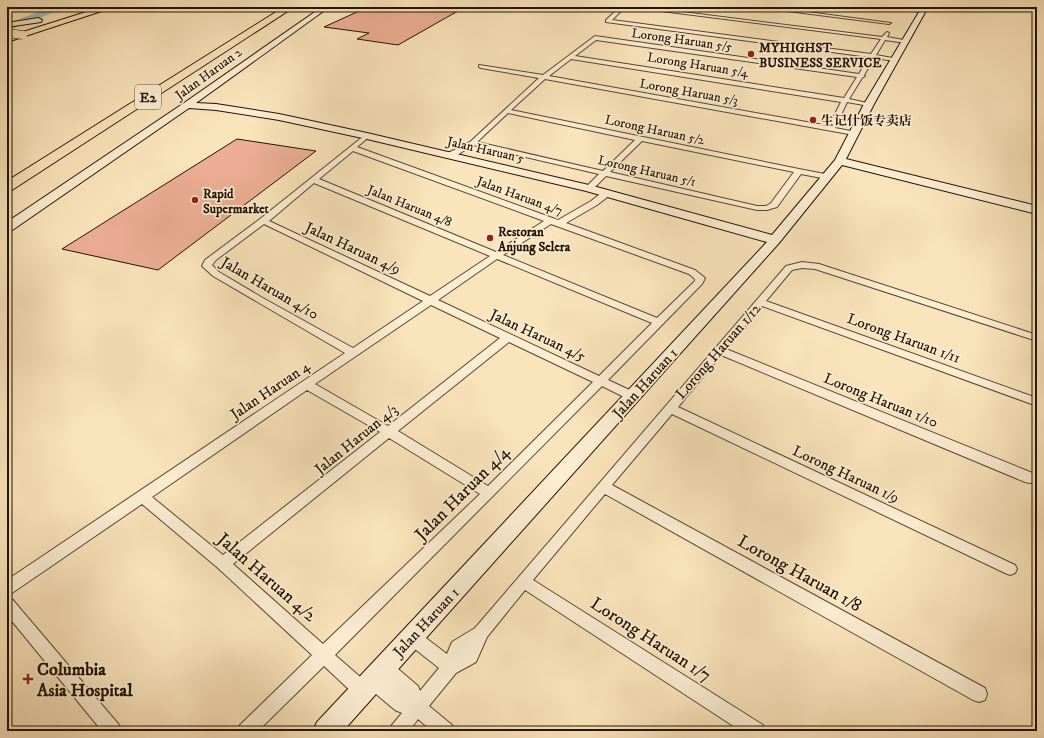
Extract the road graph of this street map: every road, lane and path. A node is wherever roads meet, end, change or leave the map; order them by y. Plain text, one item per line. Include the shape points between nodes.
1 (14, 7) edge
2 (90, 7) edge
3 (101, 7) edge
4 (110, 7) edge
5 (275, 7) edge
6 (290, 7) edge
7 (326, 7) edge
8 (623, 7) edge
9 (632, 7) edge
10 (758, 7) edge
11 (884, 7) edge
12 (899, 9) junction
13 (924, 9) edge
14 (7, 10) edge
15 (897, 14) dead end
16 (46, 18) dead end
17 (896, 20) dead end
18 (889, 23) junction
19 (7, 26) edge
20 (8, 37) edge
21 (885, 38) junction
22 (906, 41) junction
23 (874, 56) junction
24 (570, 57) junction
25 (895, 59) junction
26 (481, 66) dead end
27 (862, 76) junction
28 (544, 78) junction
29 (134, 93) dead end
30 (847, 100) junction
31 (869, 104) junction
32 (187, 105) junction
33 (506, 111) junction
34 (831, 129) junction
35 (854, 133) junction
36 (367, 136) junction
37 (641, 138) junction
38 (472, 143) junction
39 (352, 148) junction
40 (451, 155) junction
41 (840, 161) junction
42 (799, 171) junction
43 (606, 173) junction
44 (827, 177) junction
45 (314, 180) junction
46 (7, 187) edge
47 (589, 188) junction
48 (607, 193) junction
49 (1037, 210) edge
50 (263, 221) junction
51 (556, 222) junction
52 (7, 228) edge
53 (775, 240) junction
54 (497, 255) junction
55 (700, 278) joint
56 (431, 301) junction
57 (760, 302) junction
58 (658, 322) junction
59 (508, 337) junction
60 (1037, 338) edge
61 (718, 350) junction
62 (354, 353) junction
63 (600, 381) junction
64 (307, 385) junction
65 (632, 396) junction
66 (1037, 402) edge
67 (669, 408) junction
68 (390, 432) junction
69 (1030, 478) dead end
70 (603, 486) junction
71 (489, 493) junction
72 (142, 496) junction
73 (223, 564) junction
74 (1010, 569) dead end
75 (523, 581) junction
76 (7, 588) edge
77 (7, 604) edge
78 (412, 637) junction
79 (324, 655) junction
80 (450, 667) junction
81 (373, 679) junction
82 (979, 694) dead end
83 (417, 707) junction
84 (113, 731) edge
85 (246, 731) edge
86 (326, 731) edge
87 (398, 731) edge
88 (446, 731) edge
89 (757, 731) edge

1 - 14 main road
2 - 20 main road
3 - 20 main road
4 - 20 main road, bridge via 22,35
5 - 29 highway, E2
6 - 46 highway, E2
7 - 32 main road, Jalan Haruan 2
8 - 23 street via 608,20 698,30
9 - 21 street via 710,19
10 - 18 street
11 - 12 street
12 - 13 street
12 - 15 street
13 - 22 main road, Jalan Haruan 1
16 - 19 main road
17 - 18 street
18 - 21 street
21 - 22 street
21 - 23 street
22 - 25 main road, Jalan Haruan 1
23 - 25 street
23 - 27 street
24 - 27 street, Lorong Haruan 5/5 via 595,38
24 - 28 street
24 - 30 street, Lorong Haruan 5/4
25 - 31 main road, Jalan Haruan 1
26 - 28 street, Lorong Haruan 5/3
27 - 30 street
28 - 33 street
28 - 34 street, Lorong Haruan 5/3
30 - 31 street, Lorong Haruan 5/4
30 - 34 street via 838,112
31 - 35 main road, Jalan Haruan 1
32 - 36 main road, Jalan Haruan 5 via 267,115
32 - 52 main road, Jalan Haruan 2
33 - 37 street, Lorong Haruan 5/2
33 - 38 street
34 - 35 street, Lorong Haruan 5/3
35 - 41 main road, Jalan Haruan 1
36 - 39 street, Jalan Haruan 4/10
36 - 40 main road, Jalan Haruan 5
37 - 42 street, Lorong Haruan 5/2
37 - 43 street
38 - 40 street
38 - 43 street, Lorong Haruan 5/1
39 - 45 street, Jalan Haruan 4/10
39 - 51 street, Jalan Haruan 4/7
40 - 47 main road, Jalan Haruan 5
41 - 44 main road, Jalan Haruan 1
41 - 49 main road
42 - 43 street, Lorong Haruan 5/1 via 774,205 767,208 756,208
42 - 44 street, Lorong Haruan 5/2
43 - 47 street
44 - 53 main road, Jalan Haruan 1
45 - 50 street, Jalan Haruan 4/10
45 - 54 street, Jalan Haruan 4/8
47 - 48 main road, Jalan Haruan 5
48 - 51 street, Jalan Haruan 4 via 588,207
48 - 53 main road, Jalan Haruan 5
50 - 56 street, Jalan Haruan 4/9
50 - 62 street, Jalan Haruan 4/10 via 208,262 207,266 258,299
51 - 54 street, Jalan Haruan 4
51 - 55 street, Jalan Haruan 4/7 via 692,272
53 - 65 main road, Jalan Haruan 1
54 - 56 street, Jalan Haruan 4
54 - 58 street, Jalan Haruan 4/8
55 - 58 street, Jalan Haruan 4/4 via 699,282
56 - 59 street, Jalan Haruan 4/5
56 - 62 street, Jalan Haruan 4
57 - 60 street, Lorong Haruan 1/12 via 789,268 802,265 816,266
57 - 61 street, Lorong Haruan 1/12
57 - 66 street, Lorong Haruan 1/11
58 - 63 street, Jalan Haruan 4/4
59 - 63 street, Jalan Haruan 4/5
59 - 68 street, Jalan Haruan 4/3
61 - 67 street, Lorong Haruan 1/12
61 - 69 street, Lorong Haruan 1/10
62 - 64 street, Jalan Haruan 4
63 - 65 street, Jalan Haruan 4/5
63 - 71 street, Jalan Haruan 4/4
64 - 68 street
64 - 72 street, Jalan Haruan 4
65 - 78 main road, Jalan Haruan 1
67 - 70 street, Lorong Haruan 1/12
67 - 74 street, Lorong Haruan 1/9
68 - 71 street
68 - 73 street, Jalan Haruan 4/3
70 - 75 street, Lorong Haruan 1/12
70 - 82 street, Lorong Haruan 1/8
71 - 79 street, Jalan Haruan 4/4
72 - 73 street, Jalan Haruan 4/2
72 - 76 street, Jalan Haruan 4
73 - 79 street, Jalan Haruan 4/2
75 - 80 street, Lorong Haruan 1/12 via 480,632 470,656
75 - 89 street, Lorong Haruan 1/7
77 - 84 street
78 - 80 street
78 - 81 main road, Jalan Haruan 1
79 - 81 street, Jalan Haruan 4/2
79 - 85 street, Jalan Haruan 4/4
80 - 83 street
81 - 83 street, Jalan Haruan 4/2 via 401,704
81 - 86 main road, Jalan Haruan 1
83 - 87 street
83 - 88 street

